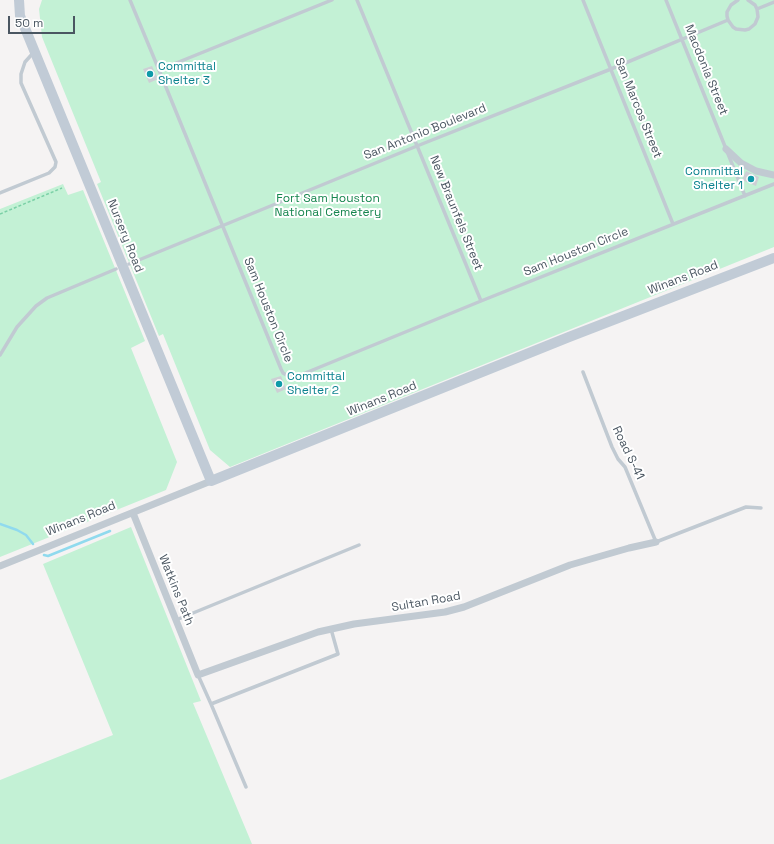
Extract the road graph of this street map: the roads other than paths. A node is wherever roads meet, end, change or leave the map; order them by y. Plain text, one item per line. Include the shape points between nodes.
1 (19, 0) edge
2 (130, 0) edge
3 (332, 0) edge
4 (357, 0) edge
5 (583, 0) edge
6 (666, 0) edge
7 (738, 0) edge
8 (748, 0) edge
9 (774, 2) edge
10 (758, 9) junction
11 (728, 20) junction
12 (682, 40) junction
13 (34, 51) junction
14 (611, 69) junction
15 (159, 70) junction
16 (417, 146) junction
17 (726, 149) junction
18 (774, 175) edge
19 (774, 184) edge
20 (0, 194) edge
21 (745, 196) junction
22 (673, 224) junction
23 (223, 226) junction
24 (774, 258) edge
25 (129, 264) dead end
26 (116, 269) dead end
27 (481, 301) junction
28 (0, 355) edge
29 (583, 372) dead end
30 (211, 481) junction
31 (761, 508) dead end
32 (133, 513) junction
33 (656, 542) junction
34 (359, 545) dead end
35 (0, 566) edge
36 (176, 620) junction
37 (331, 629) junction
38 (198, 675) junction
39 (211, 704) junction
40 (246, 787) dead end

1 - 13 street, Nursery Road via 20,16
2 - 15 lane, Sam Houston Circle
3 - 15 lane
4 - 16 lane, New Braunfels Street
5 - 14 lane, San Marcos Street
6 - 12 lane, Macdonia Street
7 - 11 lane via 729,8
8 - 10 lane
9 - 10 lane
10 - 11 lane via 757,21 748,29 736,29
11 - 12 lane, San Antonio Boulevard
12 - 14 lane, San Antonio Boulevard
12 - 17 lane, Macdonia Street
13 - 20 lane via 25,62 21,83 56,162 55,167 49,174
13 - 30 street, Nursery Road
14 - 16 lane, San Antonio Boulevard
14 - 22 lane, San Marcos Street
15 - 23 lane, Sam Houston Circle
16 - 23 lane, San Antonio Boulevard
16 - 27 lane, New Braunfels Street
17 - 18 street, Macdonia Street via 741,163 756,171
17 - 21 lane, Macdonia Street
19 - 21 lane, Sam Houston Circle
21 - 22 lane, Sam Houston Circle
22 - 27 lane, Sam Houston Circle
23 - 25 lane, San Antonio Boulevard
23 - 27 lane, Sam Houston Circle via 280,369 288,376 298,376
24 - 30 street, Winans Road via 569,337
26 - 28 lane via 47,298 36,306 17,326
29 - 33 lane, Road S-41 via 612,447 625,467
30 - 32 street, Winans Road
31 - 33 lane via 746,508
32 - 35 street, Winans Road
32 - 36 street, Watkins Path
33 - 37 street, Sultan Road via 570,565 458,609
34 - 36 lane
36 - 38 street, Watkins Path
37 - 38 street, Sultan Road
37 - 39 lane via 338,654
38 - 39 lane
39 - 40 lane

